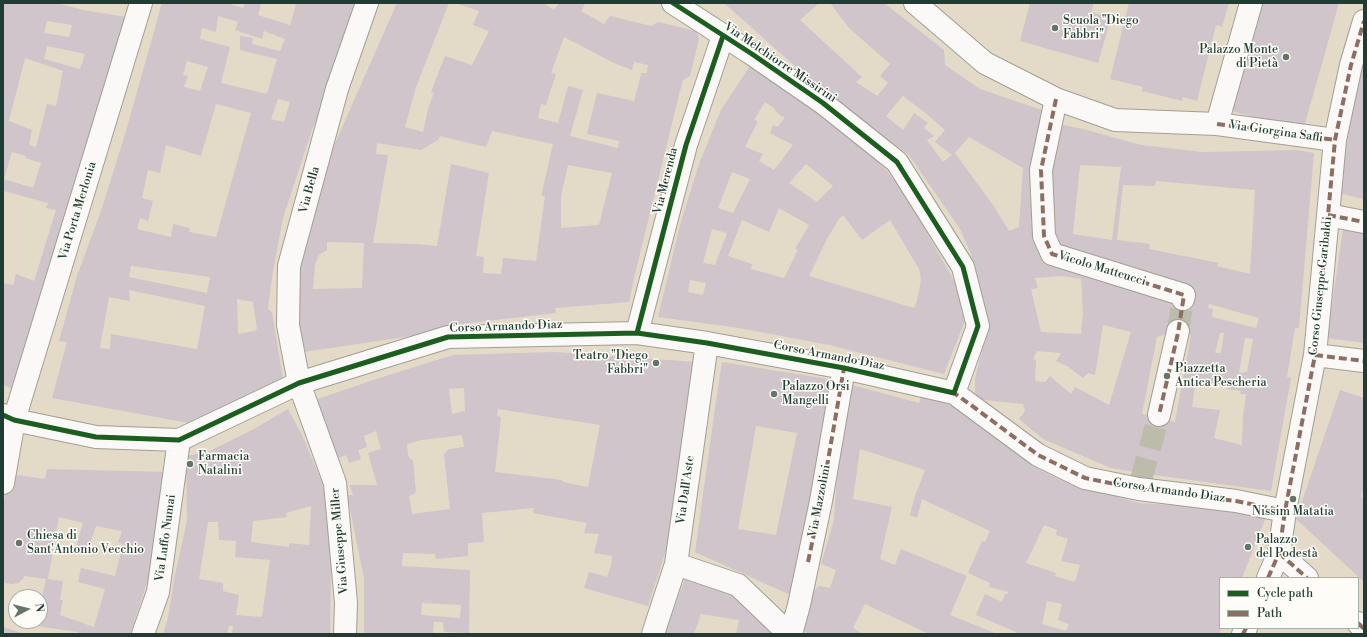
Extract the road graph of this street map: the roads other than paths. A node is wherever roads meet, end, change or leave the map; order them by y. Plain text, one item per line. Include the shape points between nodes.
1 (142, 3) edge
2 (367, 3) edge
3 (673, 3) edge
4 (915, 3) edge
5 (1251, 3) edge
6 (1364, 21) edge
7 (723, 36) junction
8 (1056, 99) junction
9 (1217, 124) junction
10 (1335, 140) junction
11 (1328, 215) junction
12 (1364, 222) edge
13 (1183, 299) dead end
14 (1178, 331) tunnel mouth
15 (637, 333) junction
16 (707, 343) junction
17 (1316, 355) junction
18 (1364, 361) edge
19 (844, 368) junction
20 (299, 383) junction
21 (954, 393) junction
22 (1159, 416) tunnel mouth
23 (9, 417) edge
24 (179, 440) junction
25 (3, 483) edge
26 (1284, 511) junction
27 (1279, 553) junction
28 (676, 564) junction
29 (1268, 577) edge
30 (1306, 577) edge
31 (143, 634) edge
32 (345, 634) edge
33 (653, 634) edge
34 (790, 634) edge

1 - 23 street, Via Porta Merlonia
2 - 20 street, Via Bella via 337,89 289,266 288,325
3 - 7 street, Via Melchiorre Missirini
4 - 8 street, Via Giorgina Saffi via 985,63
5 - 9 street
6 - 10 street, Corso Giuseppe Garibaldi via 1351,65
7 - 15 street, Via Merenda via 686,145
7 - 21 street, Via Melchiorre Missirini via 823,103 897,162 963,267 978,326
8 - 9 street, Via Giorgina Saffi via 1115,120
8 - 13 street, Vicolo Matteucci via 1041,170 1044,236 1052,254 1184,295
9 - 10 street, Via Giorgina Saffi
10 - 11 street, Corso Giuseppe Garibaldi
11 - 12 street
11 - 17 street, Corso Giuseppe Garibaldi
14 - 22 street
15 - 16 street, Corso Armando Diaz
15 - 20 street, Corso Armando Diaz via 448,337
16 - 19 street, Corso Armando Diaz
16 - 28 street, Via Dall'Aste
17 - 18 street
17 - 26 street, Corso Giuseppe Garibaldi
19 - 21 street, Corso Armando Diaz
19 - 34 street, Via Mazzolini via 808,562
20 - 24 street, Corso Armando Diaz
20 - 32 street, Via Giuseppe Miller via 336,483 346,603
21 - 26 street, Corso Armando Diaz via 1038,455 1085,478 1140,485
23 - 24 street, Corso Armando Diaz via 96,437
23 - 25 street, Via Porta Merlonia
24 - 31 street, Via Luffo Numai via 158,592
26 - 27 street, Corso Giuseppe Garibaldi
27 - 29 street, Corso Giuseppe Garibaldi
27 - 30 street
28 - 33 street, Via Dall'Aste
28 - 34 street via 738,585

